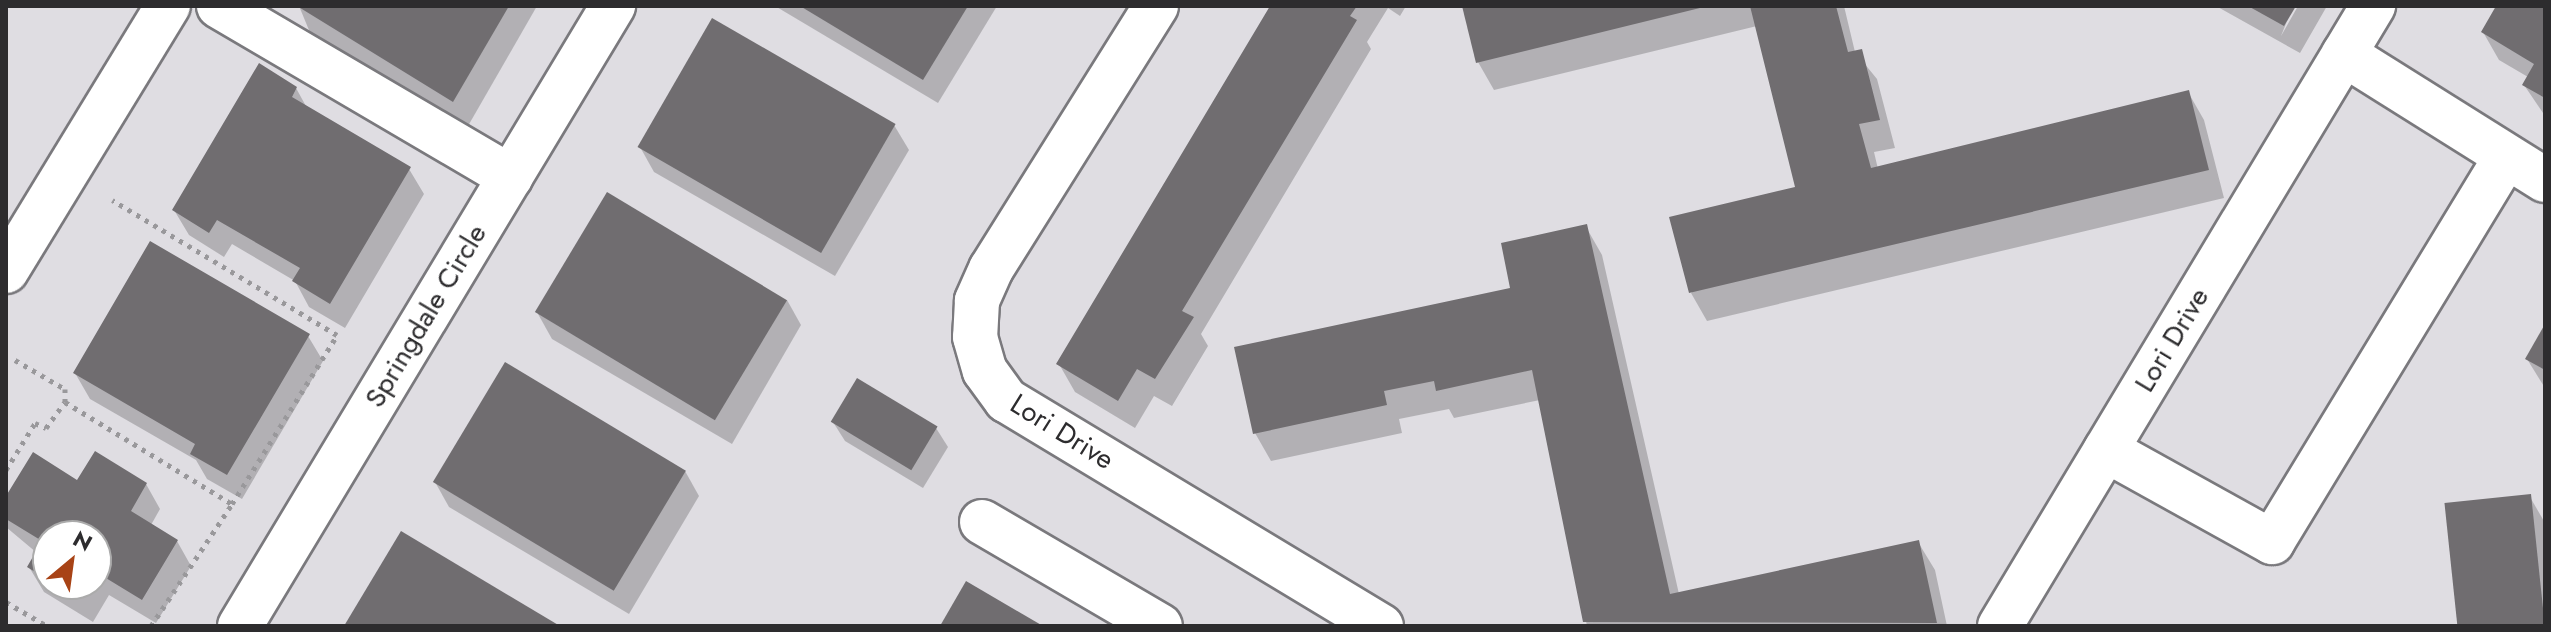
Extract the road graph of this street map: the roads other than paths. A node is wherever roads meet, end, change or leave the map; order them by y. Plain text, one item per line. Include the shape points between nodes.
1 (168, 6) edge
2 (219, 6) edge
3 (613, 6) edge
4 (1156, 6) edge
5 (2373, 6) edge
6 (2344, 54) junction
7 (2506, 157) junction
8 (510, 177) junction
9 (2545, 180) edge
10 (6, 271) edge
11 (2106, 450) junction
12 (982, 522) dead end
13 (240, 626) edge
14 (1160, 626) edge
15 (1381, 626) edge
16 (2000, 626) edge

1 - 10 street
2 - 8 street
3 - 8 street, Springdale Circle
4 - 15 street, Lori Drive via 991,269 977,301 975,337 985,371 1006,400
5 - 6 street, Lori Drive
6 - 7 street
6 - 11 street, Lori Drive
7 - 9 street
7 - 11 street via 2272,542
8 - 13 street, Springdale Circle
11 - 16 street, Lori Drive
12 - 14 street

